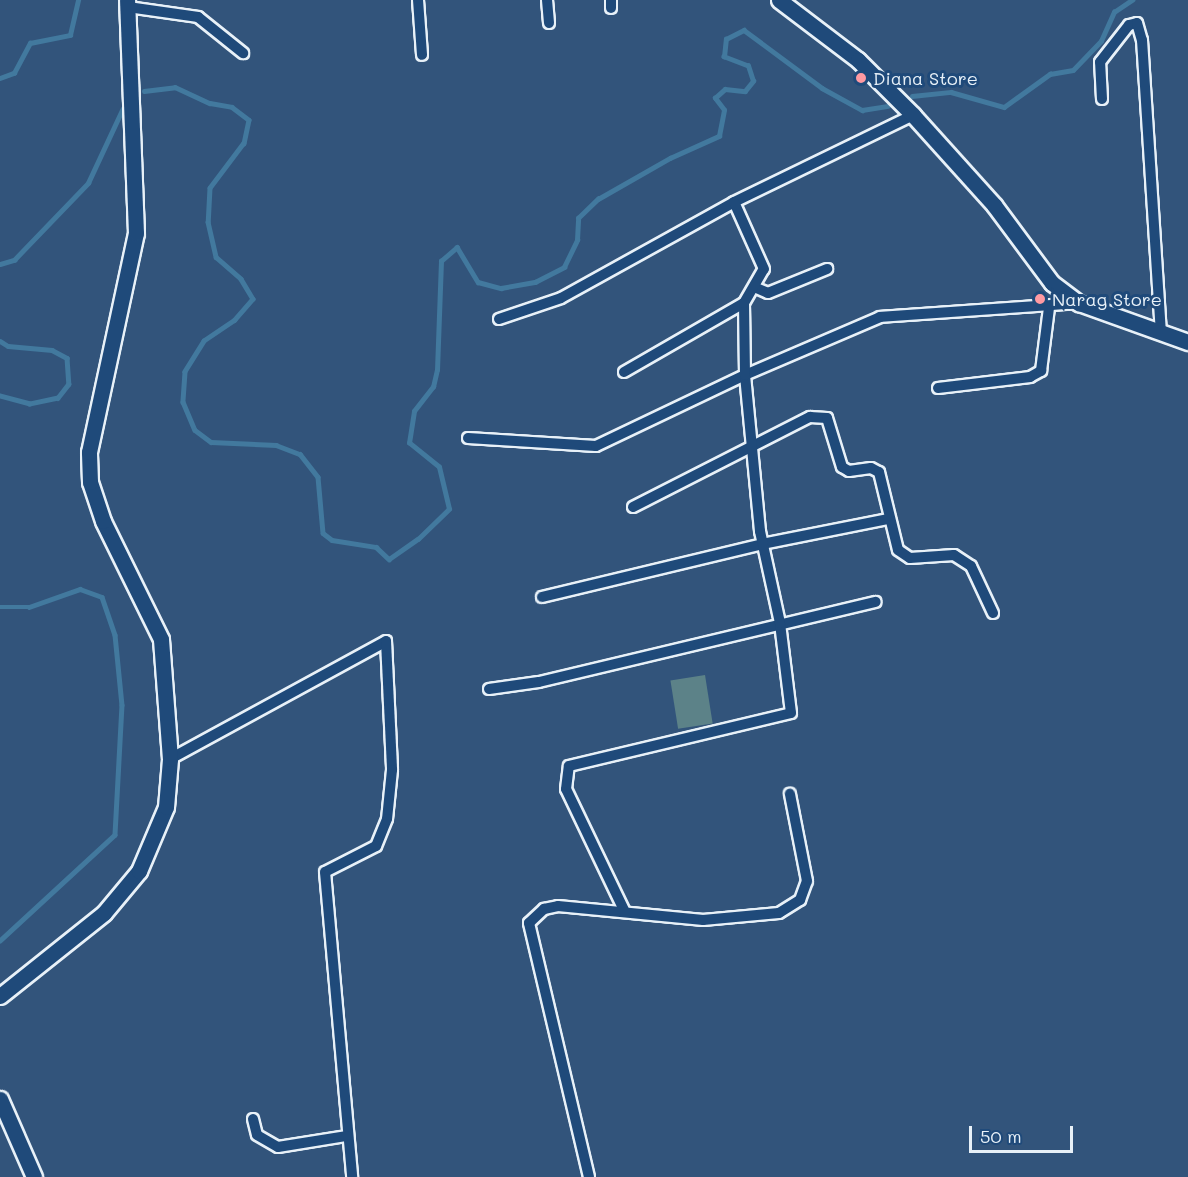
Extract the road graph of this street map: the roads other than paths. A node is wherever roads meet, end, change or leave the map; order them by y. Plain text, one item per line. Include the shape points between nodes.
1 (418, 0) edge
2 (547, 0) edge
3 (780, 0) edge
4 (127, 3) edge
5 (549, 22) dead end
6 (243, 53) dead end
7 (422, 55) dead end
8 (1102, 99) dead end
9 (913, 115) junction
10 (734, 202) junction
11 (827, 269) dead end
12 (754, 287) junction
13 (744, 303) junction
14 (1079, 303) junction
15 (1049, 308) junction
16 (499, 319) dead end
17 (1161, 331) junction
18 (1188, 342) edge
19 (624, 372) dead end
20 (745, 375) junction
21 (938, 388) dead end
22 (468, 438) dead end
23 (753, 446) junction
24 (633, 507) dead end
25 (888, 519) junction
26 (762, 544) junction
27 (542, 597) dead end
28 (876, 602) dead end
29 (993, 613) dead end
30 (780, 623) junction
31 (489, 689) dead end
32 (170, 759) junction
33 (790, 794) dead end
34 (624, 910) junction
35 (0, 996) edge
36 (0, 1099) edge
37 (253, 1119) dead end
38 (347, 1136) junction
39 (34, 1177) edge
40 (351, 1177) edge
41 (589, 1177) edge

1 - 7 street
2 - 5 street
3 - 9 street via 858,60
4 - 6 street via 198,17
4 - 32 street via 136,233 89,452 90,482 103,521 161,639
8 - 17 street via 1100,62 1129,25 1137,23 1142,40
9 - 10 street
9 - 14 street via 994,205 1052,283
10 - 12 street via 764,269
10 - 16 street via 561,298
11 - 12 street via 768,293
12 - 13 street
13 - 19 street
13 - 20 street
14 - 15 street
14 - 17 street
15 - 20 street via 880,317
15 - 21 street via 1041,371 1030,377
17 - 18 street
20 - 22 street via 596,446
20 - 23 street
23 - 24 street
23 - 25 street via 810,417 827,418 842,467 849,471 871,468 879,472
23 - 26 street
25 - 26 street
25 - 29 street via 898,550 910,558 954,555 971,566
26 - 27 street
26 - 30 street
28 - 30 street
30 - 31 street via 539,682
30 - 34 street via 791,713 569,766 566,789
32 - 35 street via 166,807 139,871 104,913
32 - 38 street via 386,641 392,770 387,819 376,846 325,872
33 - 34 street via 807,882 800,900 779,913 704,920
34 - 41 street via 558,906 544,909 530,923
36 - 39 street
37 - 38 street via 257,1135 278,1147
38 - 40 street

